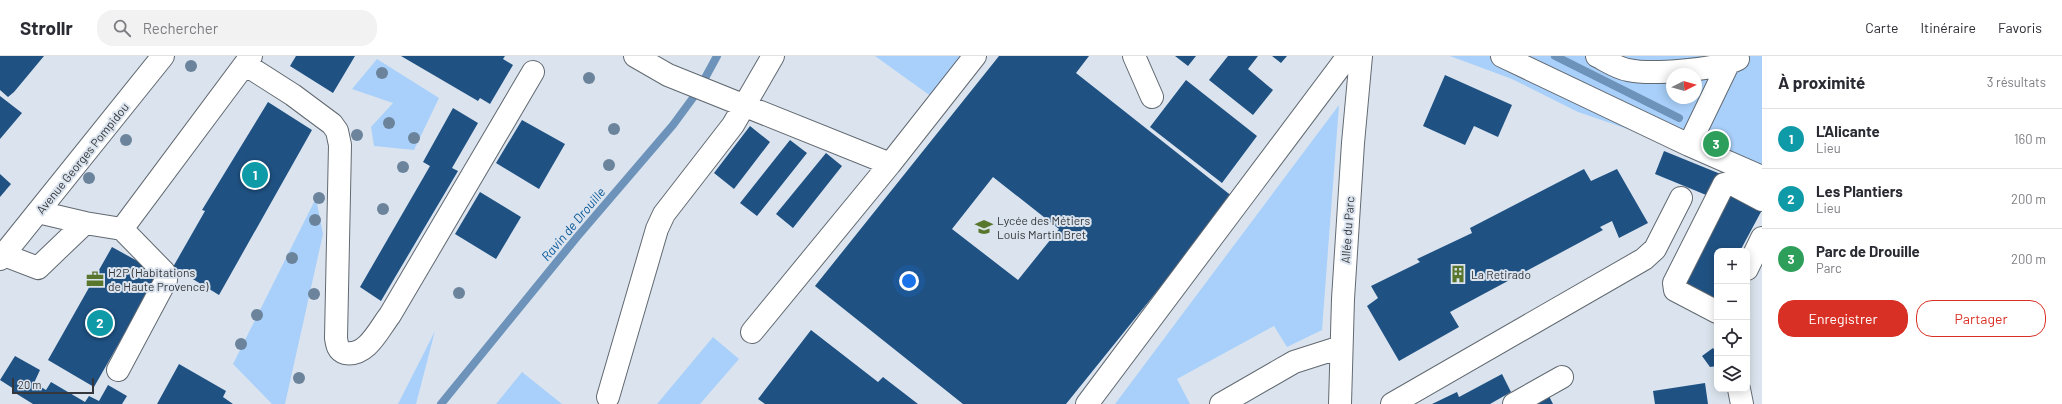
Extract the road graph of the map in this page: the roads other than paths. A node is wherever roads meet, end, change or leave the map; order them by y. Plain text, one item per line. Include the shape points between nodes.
1 (163, 56) edge
2 (635, 56) edge
3 (773, 56) edge
4 (975, 56) edge
5 (1134, 56) edge
6 (1502, 56) edge
7 (1597, 56) edge
8 (1356, 57) edge
9 (1735, 59) edge
10 (249, 61) edge
11 (534, 72) dead end
12 (1152, 97) dead end
13 (744, 106) junction
14 (1689, 145) junction
15 (890, 164) junction
16 (1762, 177) edge
17 (1681, 198) dead end
18 (1762, 200) edge
19 (38, 212) junction
20 (85, 223) junction
21 (122, 229) junction
22 (1762, 238) edge
23 (2, 257) edge
24 (1750, 263) edge
25 (1714, 310) edge
26 (752, 332) dead end
27 (1341, 346) junction
28 (118, 370) dead end
29 (1562, 377) dead end
30 (1740, 392) edge
31 (608, 397) dead end
32 (1087, 404) edge
33 (1221, 404) edge
34 (1340, 404) edge
35 (1392, 404) edge
36 (1514, 404) edge
37 (1742, 404) edge

1 - 19 street, Avenue Georges Pompidou
2 - 13 street via 668,75
3 - 13 street
4 - 15 street
5 - 12 street
6 - 14 street
7 - 9 street via 1633,71 1700,69
8 - 27 street, Allée du Parc
8 - 32 street
9 - 14 street
10 - 11 street via 332,124 337,131 340,145 336,338 339,349 351,353 369,344 390,314
10 - 21 street
13 - 15 street
13 - 31 street via 733,125 664,214 657,229
14 - 16 street
15 - 26 street
17 - 35 street via 1655,249 1647,256
18 - 25 street via 1730,183 1724,184 1674,283 1675,290
19 - 20 street
19 - 23 street, Avenue Georges Pompidou
20 - 21 street
20 - 23 street via 38,268
21 - 28 street via 164,272 166,280
22 - 24 street
27 - 33 street via 1294,362
27 - 34 street, Allée du Parc
29 - 36 street
30 - 37 street

